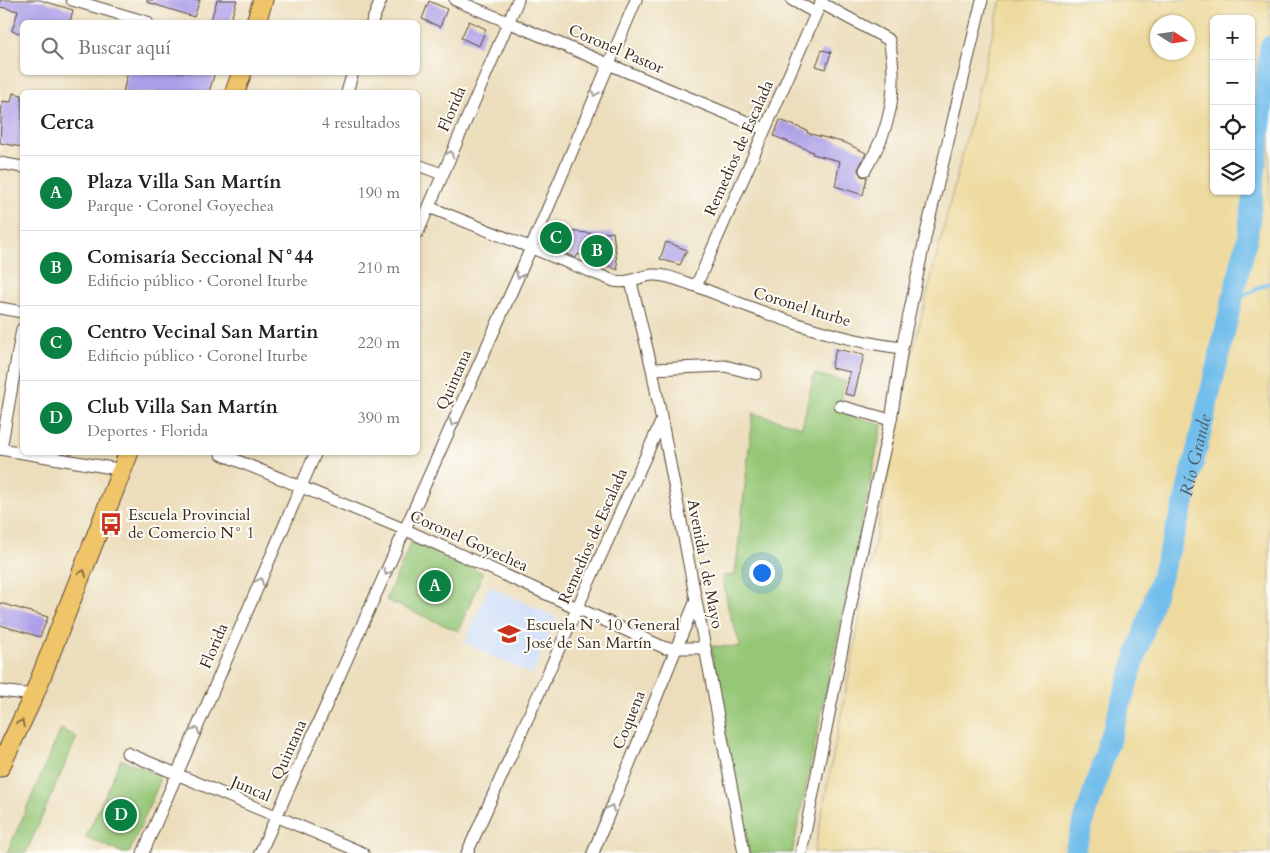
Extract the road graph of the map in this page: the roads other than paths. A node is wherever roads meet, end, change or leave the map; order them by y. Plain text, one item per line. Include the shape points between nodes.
1 (72, 0) edge
2 (263, 0) edge
3 (381, 0) edge
4 (455, 0) edge
5 (518, 0) edge
6 (636, 0) edge
7 (792, 0) edge
8 (982, 0) edge
9 (820, 5) edge
10 (140, 20) edge
11 (257, 20) edge
12 (373, 20) edge
13 (508, 22) junction
14 (607, 62) junction
15 (241, 75) edge
16 (353, 75) edge
17 (237, 90) edge
18 (347, 90) edge
19 (764, 129) junction
20 (0, 163) edge
21 (420, 166) edge
22 (20, 167) edge
23 (865, 170) dead end
24 (442, 174) junction
25 (429, 208) junction
26 (420, 228) edge
27 (531, 248) junction
28 (631, 282) junction
29 (696, 286) junction
30 (0, 308) edge
31 (20, 312) edge
32 (20, 339) edge
33 (902, 348) junction
34 (652, 369) junction
35 (756, 374) dead end
36 (840, 406) dead end
37 (891, 420) junction
38 (662, 422) junction
39 (0, 449) edge
40 (20, 451) edge
41 (63, 455) edge
42 (224, 455) edge
43 (315, 455) edge
44 (126, 461) edge
45 (301, 486) junction
46 (406, 530) junction
47 (696, 600) junction
48 (579, 608) junction
49 (704, 648) junction
50 (676, 649) junction
51 (0, 690) edge
52 (34, 696) junction
53 (127, 753) dead end
54 (0, 767) edge
55 (176, 775) junction
56 (276, 818) junction
57 (143, 853) edge
58 (260, 853) edge
59 (363, 853) edge
60 (467, 853) edge
61 (593, 853) edge
62 (744, 853) edge
63 (801, 853) edge

1 - 10 street
2 - 11 main road
3 - 12 street
4 - 13 street, Coronel Pastor
5 - 13 street, Florida
6 - 14 street, Quintana
7 - 9 street
8 - 33 street
9 - 19 street, Remedios de Escalada
9 - 23 street via 890,40 894,71 891,110 885,136
13 - 14 street, Coronel Pastor
24 -> 13 street, Florida
14 - 19 street, Coronel Pastor
14 -> 27 street, Quintana
15 - 17 main road
16 - 18 street
19 - 29 street, Remedios de Escalada
20 - 22 street
21 - 24 street
24 - 25 street, Florida
25 - 26 street, Florida
25 - 27 street
27 - 28 street via 614,281
27 -> 46 street, Quintana
28 - 29 street via 656,275
28 - 34 street, Avenida 1 de Mayo
29 - 33 street, Coronel Iturbe via 813,330
30 - 31 street
32 - 39 street
33 - 37 street
34 - 35 street via 725,366
34 - 38 street, Avenida 1 de Mayo
36 - 37 street
37 - 63 street
38 - 47 street, Avenida 1 de Mayo
38 - 48 street, Remedios de Escalada
39 - 40 street
41 - 44 street
42 - 45 street, Coronel Goyechea
43 - 45 street, Florida
52 -> 44 main road
45 - 46 street, Coronel Goyechea
55 -> 45 street, Florida
46 - 48 street, Coronel Goyechea
46 -> 56 street, Quintana
47 - 49 street, Avenida 1 de Mayo
47 - 50 street, Coquena
48 - 50 street, Coronel Goyechea via 665,648
48 - 60 street, Remedios de Escalada
49 - 50 street, Coronel Goyechea
49 - 62 street, Avenida 1 de Mayo
61 -> 50 street, Coquena
51 - 52 street
54 -> 52 main road
53 - 55 street, Juncal
55 - 56 street, Juncal
55 - 57 street, Florida
56 - 58 street, Quintana
56 - 59 street, Juncal

